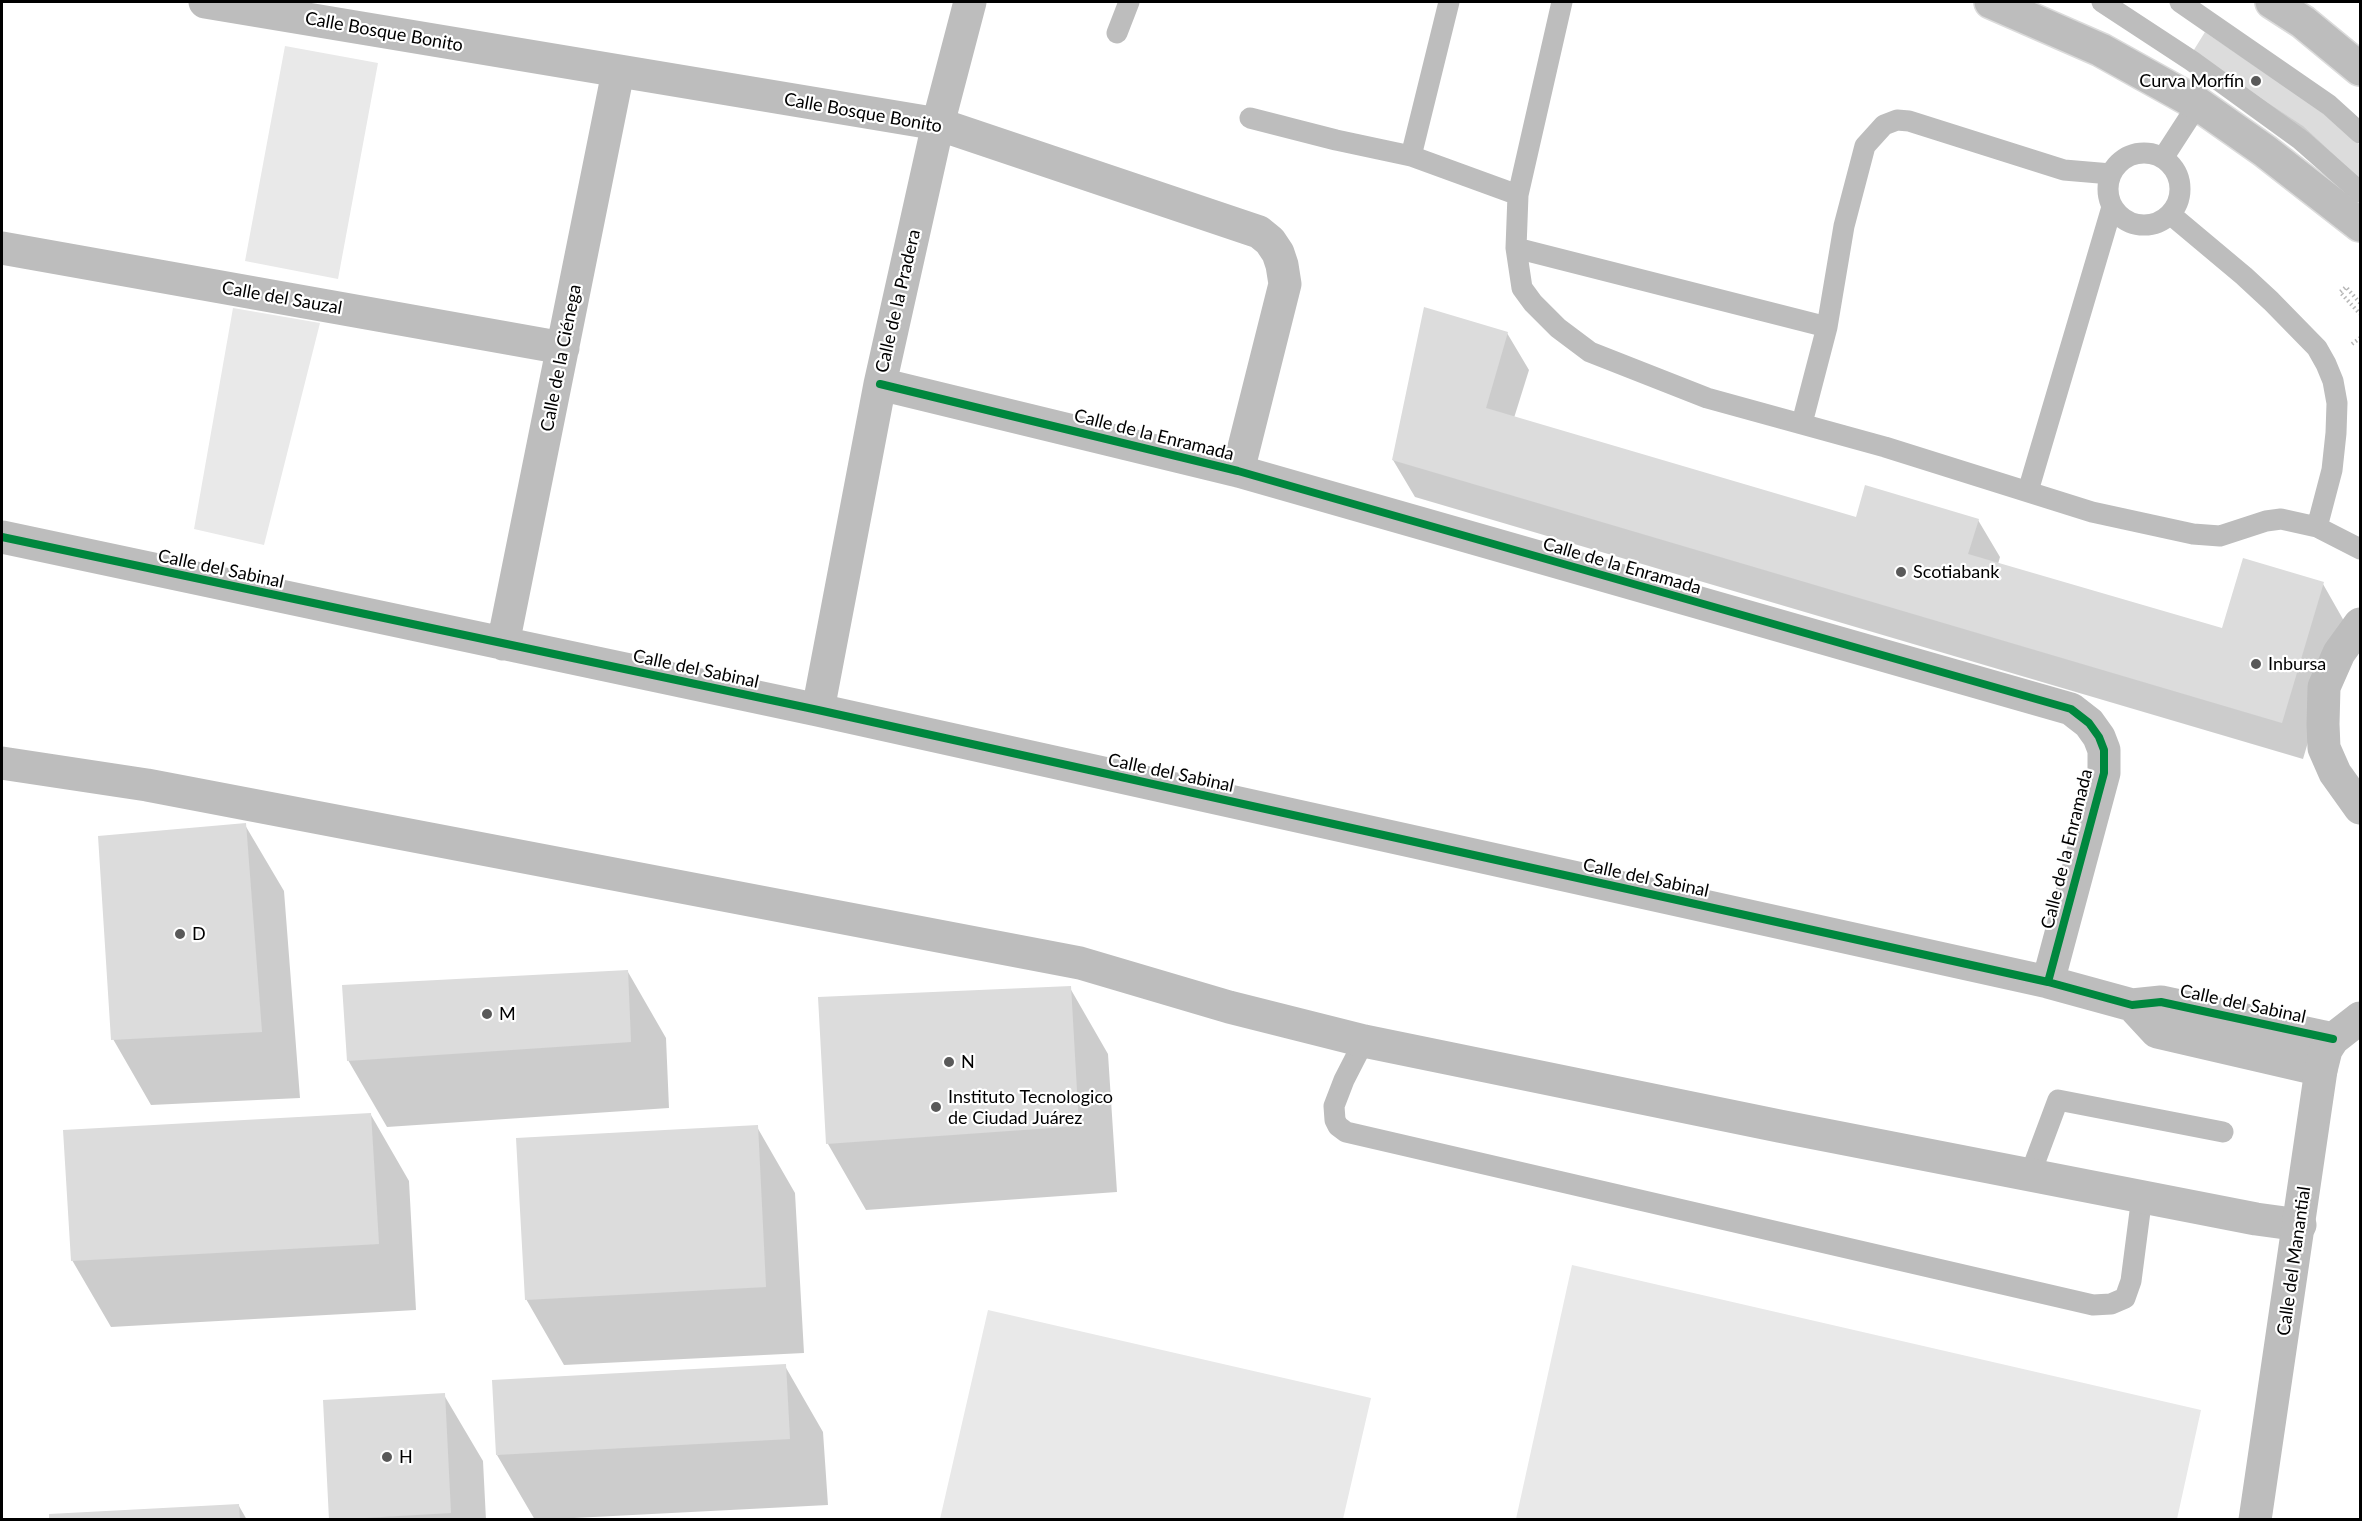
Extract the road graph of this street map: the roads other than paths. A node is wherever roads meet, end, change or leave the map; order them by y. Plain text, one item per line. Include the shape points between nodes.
1 (205, 2) edge
2 (970, 2) edge
3 (1129, 2) edge
4 (1449, 2) edge
5 (1562, 2) edge
6 (1991, 2) edge
7 (2102, 2) edge
8 (2180, 2) edge
9 (2272, 2) edge
10 (1117, 33) dead end
11 (2361, 69) edge
12 (618, 72) junction
13 (2198, 104) junction
14 (1250, 118) dead end
15 (938, 124) junction
16 (2361, 132) edge
17 (1411, 156) junction
18 (2163, 158) junction
19 (2111, 174) junction
20 (2361, 192) edge
21 (1518, 195) junction
22 (2112, 207) junction
23 (2170, 214) junction
24 (2361, 225) edge
25 (2, 248) edge
26 (1516, 248) junction
27 (1827, 327) junction
28 (563, 348) junction
29 (880, 384) junction
30 (1802, 423) junction
31 (1238, 471) junction
32 (2028, 491) junction
33 (2317, 527) junction
34 (2, 537) edge
35 (2361, 549) edge
36 (2361, 624) edge
37 (503, 645) junction
38 (818, 710) junction
39 (2, 763) edge
40 (2361, 808) edge
41 (2048, 982) junction
42 (2132, 1005) junction
43 (2361, 1018) edge
44 (2333, 1039) junction
45 (1364, 1041) junction
46 (2321, 1070) junction
47 (2223, 1132) dead end
48 (2030, 1174) junction
49 (2142, 1196) junction
50 (2300, 1225) junction
51 (2255, 1520) edge

1 - 12 street, Calle Bosque Bonito
2 - 15 street, Calle de la Pradera
3 - 10 lane
4 - 17 lane
5 - 21 lane
6 - 13 street via 2102,50
7 - 20 lane via 2301,140
8 - 16 lane via 2329,105
9 - 11 street
12 - 15 street, Calle Bosque Bonito
12 - 28 street, Calle de la Ciénega
13 - 18 lane
13 - 24 street
14 - 17 lane
15 - 29 street, Calle de la Pradera
15 - 31 street, Calle Bosque Bonito via 1259,232 1270,241 1282,265 1285,284
17 - 21 lane
18 - 19 lane via 2133,154
18 - 23 lane via 2174,169 2180,184 2179,200
19 - 22 lane via 2107,190
19 - 27 lane via 2064,170 1909,121 1884,125 1865,146 1844,226
21 - 26 lane
22 - 23 lane via 2123,219 2139,225 2156,223
22 - 32 lane
23 - 33 lane via 2271,301 2317,348 2326,364 2337,402 2336,433 2332,470
25 - 28 street, Calle del Sauzal
26 - 27 lane
26 - 30 lane via 1522,288 1557,328 1590,352 1707,398
27 - 30 lane
28 - 37 street, Calle de la Ciénega
29 - 31 street, Calle de la Enramada
29 - 38 street, Calle de la Pradera
30 - 32 lane
31 - 41 street, Calle de la Enramada via 2071,709 2090,723 2099,737 2104,750 2104,773
32 - 33 lane via 2092,512 2193,534 2220,536 2281,519
33 - 35 lane
34 - 37 street, Calle del Sabinal
36 - 40 street via 2338,653 2324,687 2323,724 2324,748 2335,773
37 - 38 street, Calle del Sabinal
38 - 41 street, Calle del Sabinal
39 - 45 street via 147,785 1080,963
41 - 42 street, Calle del Sabinal
42 - 44 street, Calle del Sabinal via 2161,1002
42 - 46 street via 2157,1032
43 - 44 street
44 - 46 street, Calle del Manantial
45 - 48 street
45 - 49 lane via 1334,1106 1335,1120 1346,1132 2093,1305 2126,1298
46 - 50 street, Calle del Manantial
47 - 48 lane via 2058,1100
48 - 49 street
49 - 50 street
50 - 51 street, Calle del Manantial

